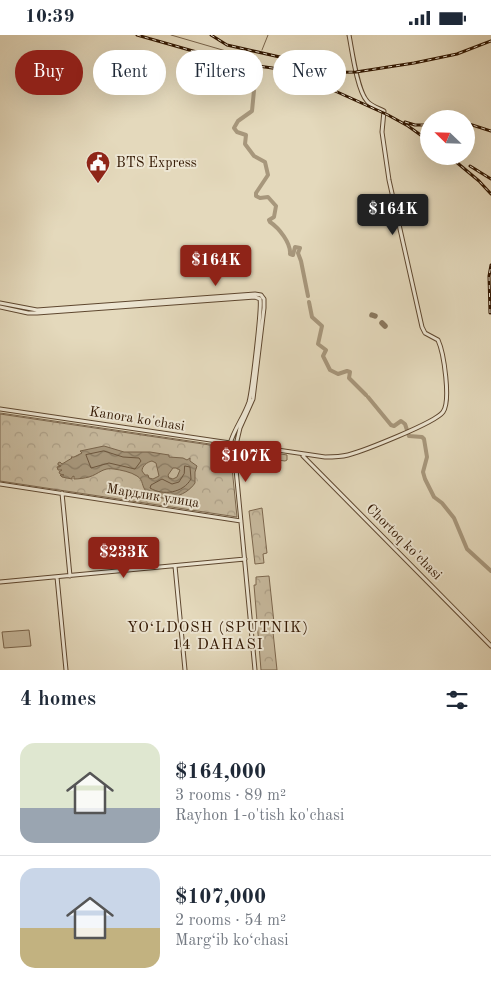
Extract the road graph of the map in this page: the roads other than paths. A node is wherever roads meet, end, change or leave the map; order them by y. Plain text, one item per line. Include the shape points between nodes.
1 (349, 35) edge
2 (148, 301) junction
3 (0, 303) edge
4 (0, 307) edge
5 (132, 307) junction
6 (0, 409) edge
7 (238, 436) junction
8 (230, 444) junction
9 (235, 446) junction
10 (248, 446) junction
11 (300, 455) junction
12 (315, 457) junction
13 (312, 465) junction
14 (0, 484) edge
15 (62, 493) junction
16 (241, 521) junction
17 (245, 559) junction
18 (175, 566) junction
19 (70, 576) junction
20 (57, 577) junction
21 (0, 582) edge
22 (491, 646) edge
23 (66, 670) edge
24 (185, 670) edge
25 (255, 670) edge

1 - 12 street, Kanora ko'chasi via 364,97 384,111 382,132 389,180 422,327 425,333 439,341 446,379 446,407 439,416 408,431 346,455
2 - 3 street via 37,310
2 - 5 street
2 - 7 street via 255,294 262,297 264,308 253,396
4 - 5 street via 28,313
5 - 8 street via 260,299 250,398
6 - 8 street, Kanora ko'chasi
7 - 9 street
7 - 10 street
8 - 9 street, Kanora ko'chasi
9 - 10 street, Kanora ko'chasi
9 - 16 street
10 - 11 street, Kanora ko'chasi
11 - 12 street, Kanora ko'chasi
11 - 13 street, Chortoq ko'chasi
12 - 13 street via 311,459
13 - 22 street, Chortoq ko'chasi
14 - 15 street, Мардлик улица
15 - 16 street, Мардлик улица
15 - 19 street
16 - 17 street
17 - 18 street
17 - 25 street
18 - 19 street
18 - 24 street
19 - 20 street
20 - 21 street
20 - 23 street

